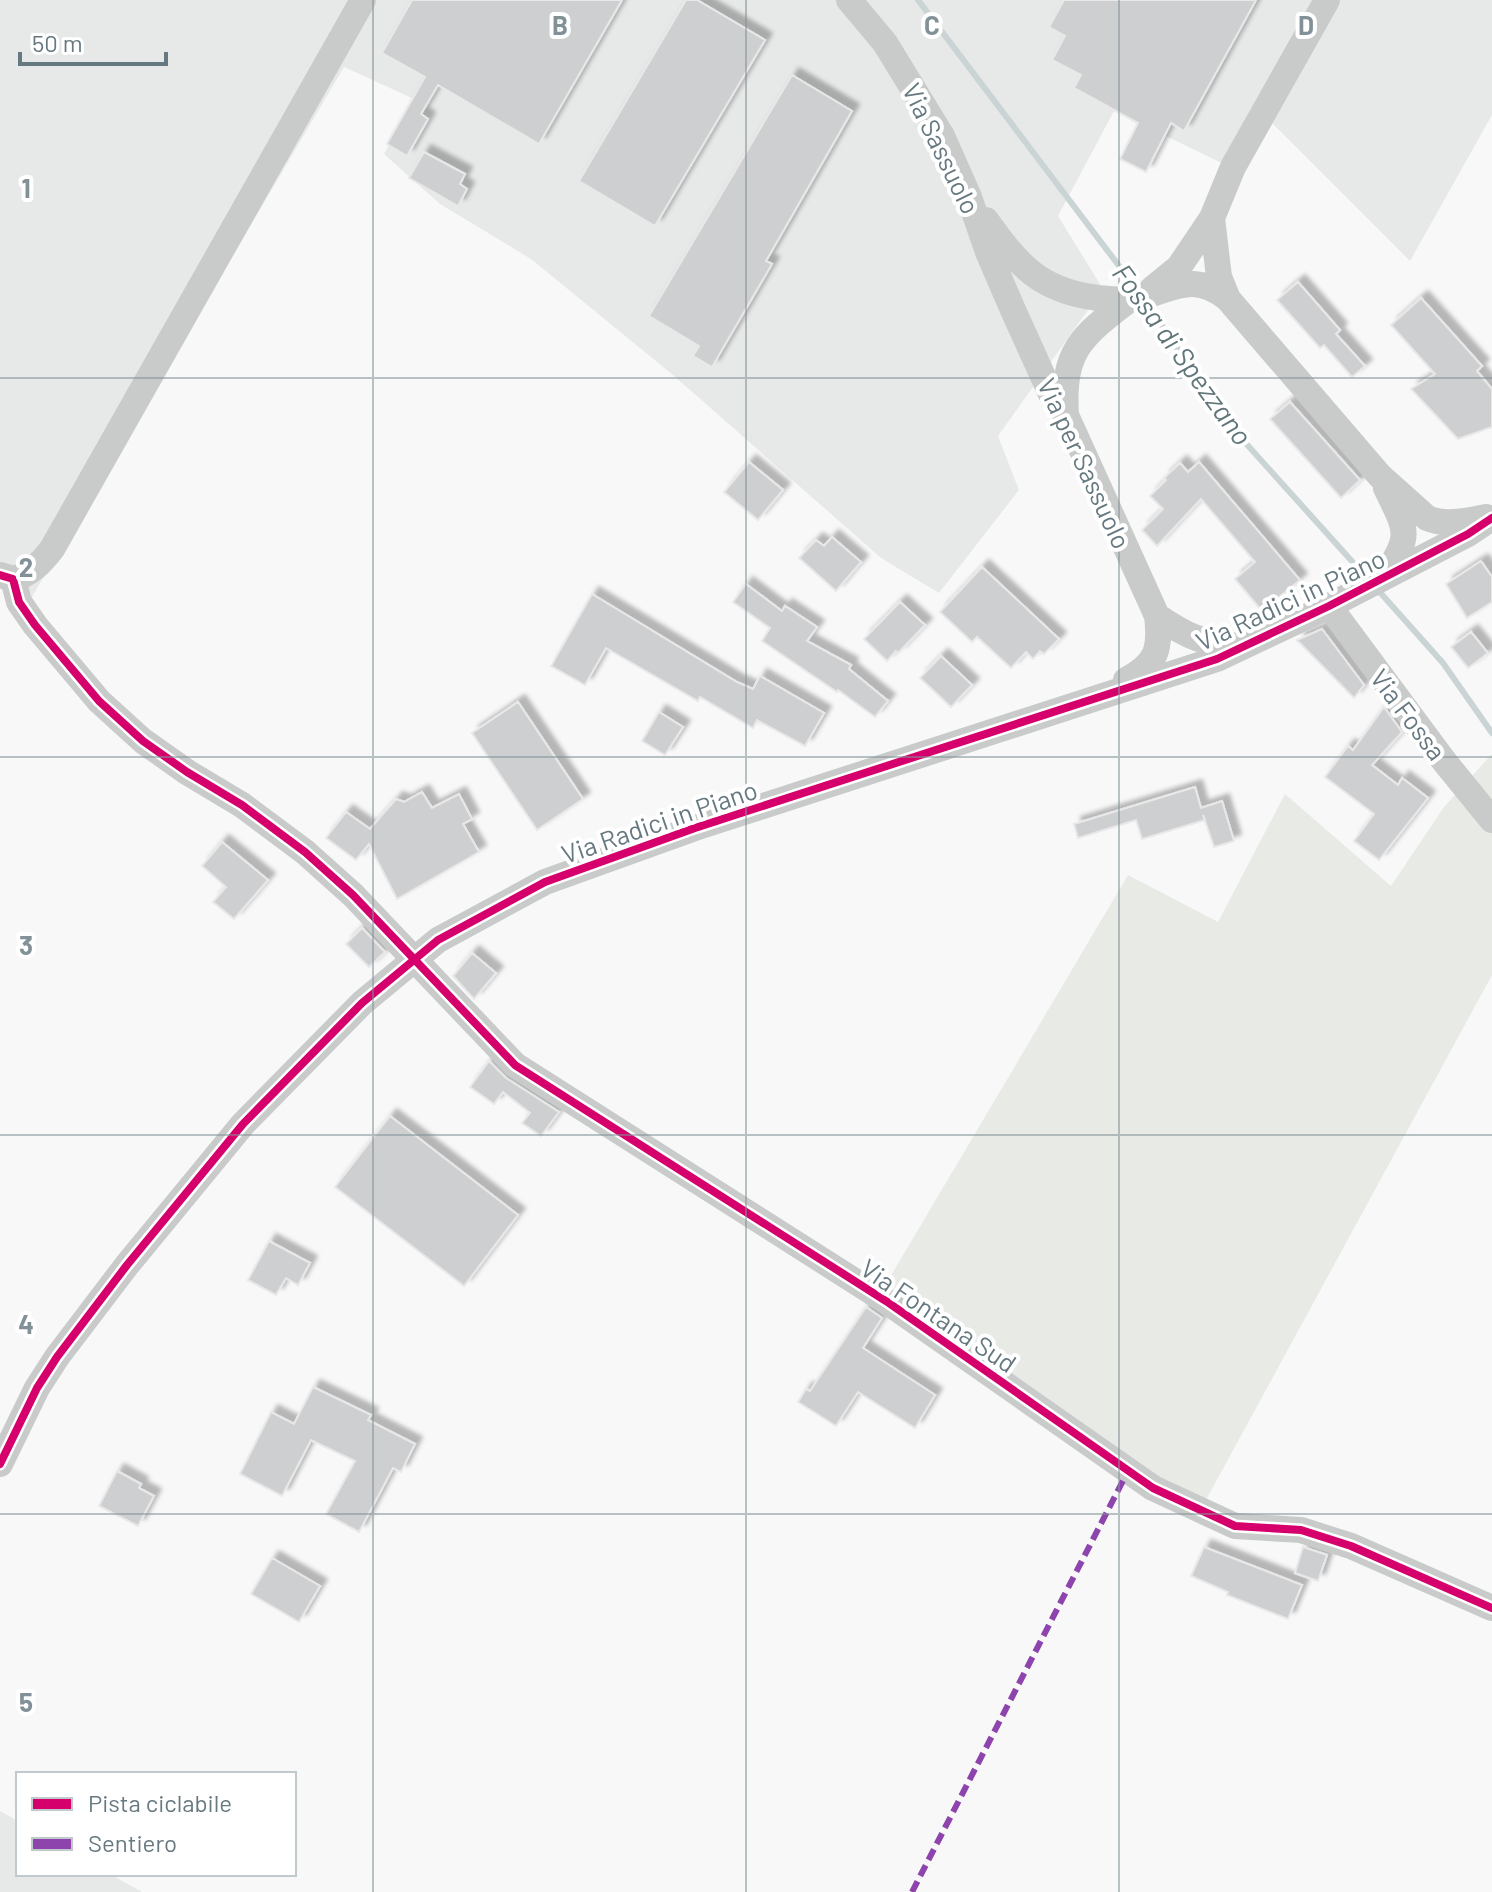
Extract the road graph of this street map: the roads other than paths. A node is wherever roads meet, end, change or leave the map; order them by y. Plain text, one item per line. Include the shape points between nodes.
1 (363, 0) edge
2 (849, 0) edge
3 (1327, 0) edge
4 (969, 197) junction
5 (1212, 218) junction
6 (1172, 279) junction
7 (1228, 299) junction
8 (1124, 301) junction
9 (1013, 310) joint
10 (1066, 415) junction
11 (1380, 476) junction
12 (1492, 516) edge
13 (1394, 568) junction
14 (6, 577) edge
15 (1329, 606) junction
16 (1157, 616) junction
17 (1243, 646) junction
18 (1094, 697) junction
19 (1492, 820) edge
20 (413, 960) junction
21 (0, 1464) edge
22 (1492, 1608) edge

1 - 14 street via 52,549 24,576
2 - 4 street, Via Sassuolo via 907,75
3 - 5 street via 1233,167
4 - 8 street via 1003,244 1040,281 1073,295
4 - 9 street, Via Sassuolo
5 - 6 street
5 - 7 street via 1219,277
6 - 7 street via 1200,284
6 - 8 street
7 - 11 street
8 - 10 street via 1074,353 1064,383
9 - 10 street, Via per Sassuolo
10 - 16 street, Via per Sassuolo
11 - 12 street via 1435,521
11 - 13 street via 1404,529
12 - 13 street, Via Radici in Piano via 1468,534
13 - 15 street, Via Radici in Piano
14 - 20 street, Via Fontana Sud via 27,614 99,701 143,741 305,852
15 - 17 street, Via Radici in Piano
15 - 19 street, Via Fossa
16 - 17 street via 1207,643
16 - 18 street via 1154,658 1141,672
17 - 18 street, Via Radici in Piano
18 - 20 street, Via Radici in Piano via 545,882 438,940
20 - 21 street, Via Radici in Piano via 362,1003 243,1124 127,1265 37,1388
20 - 22 street, Via Fontana Sud via 515,1065 886,1301 1153,1488 1235,1526 1301,1530 1351,1546

